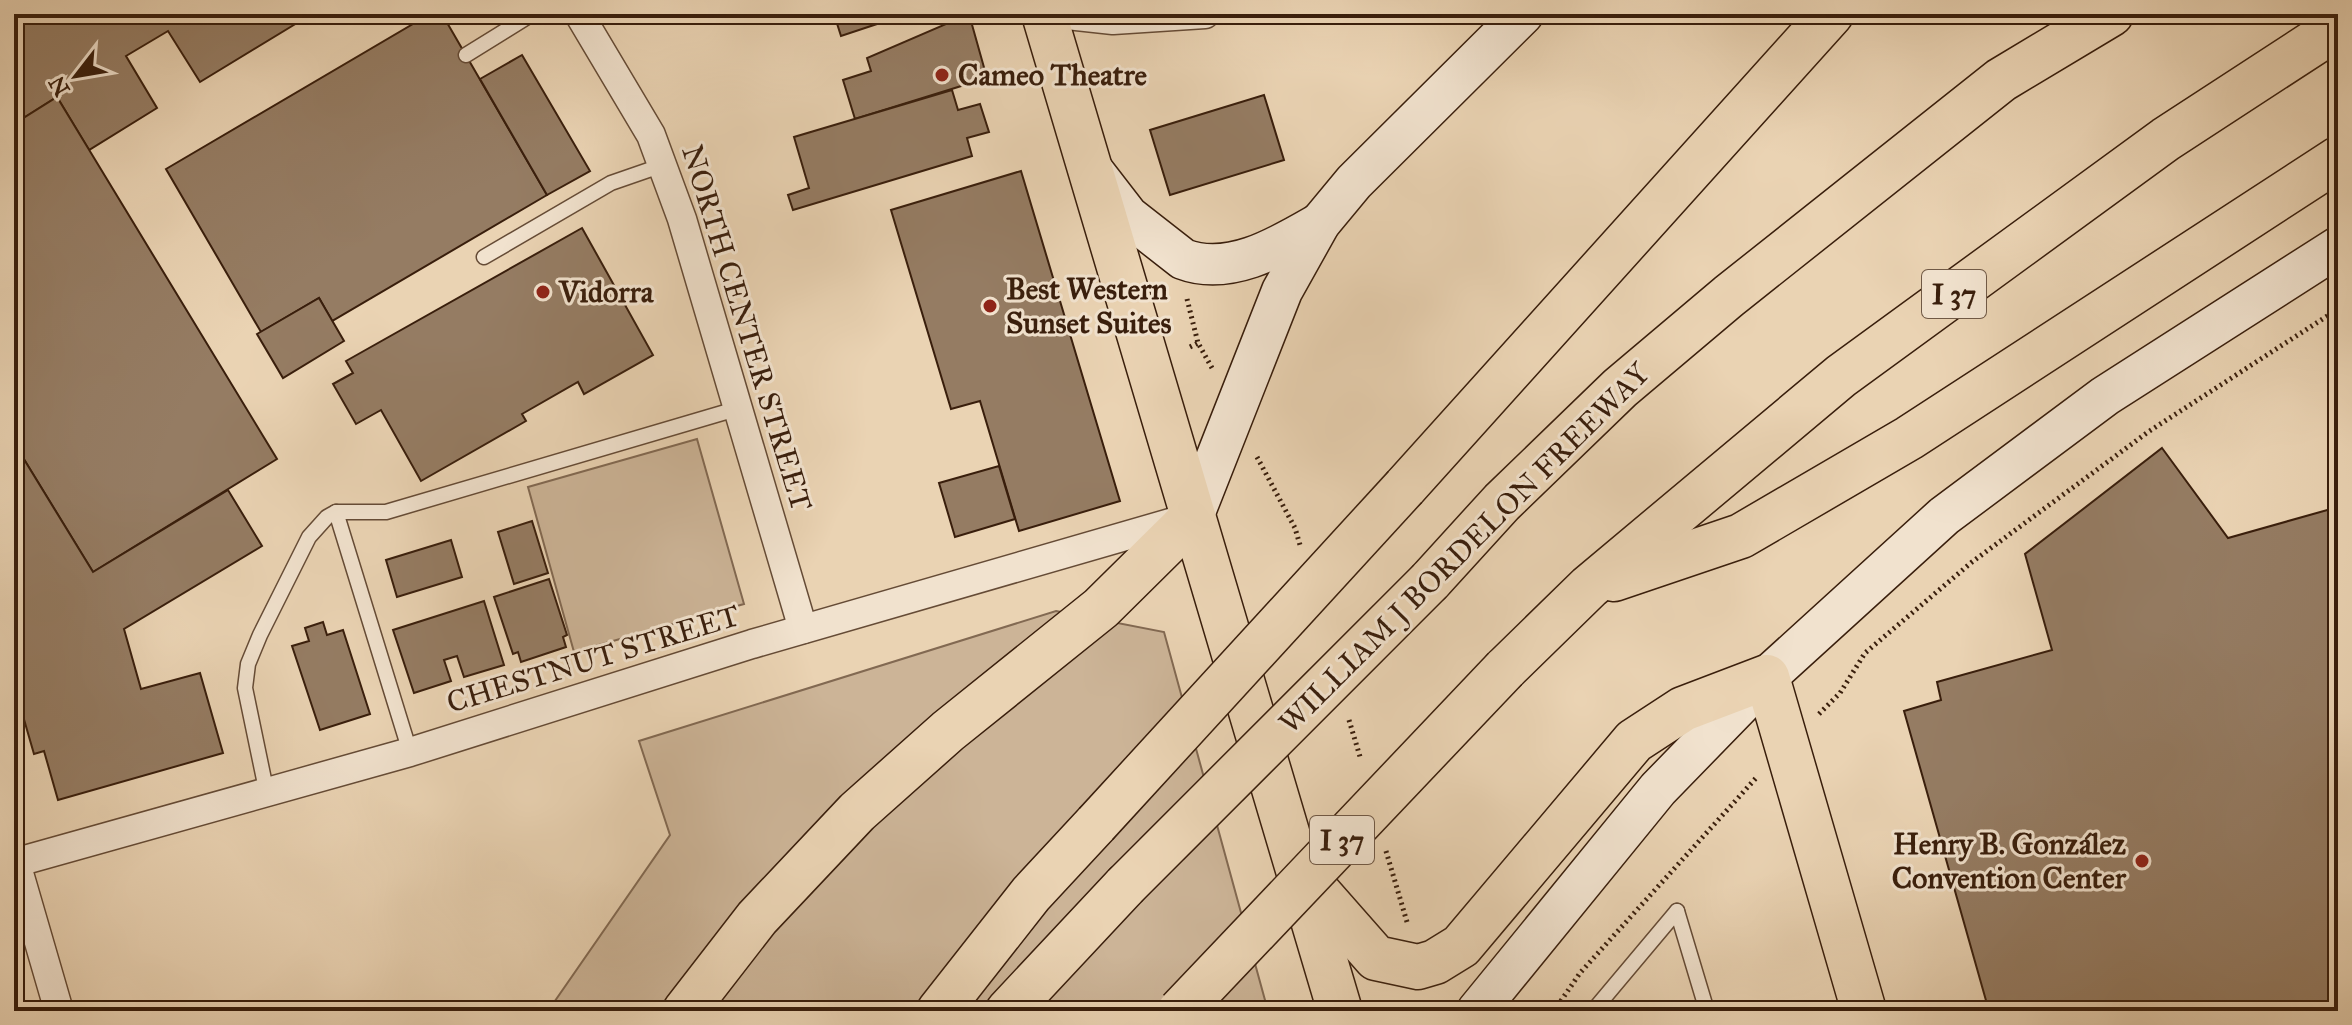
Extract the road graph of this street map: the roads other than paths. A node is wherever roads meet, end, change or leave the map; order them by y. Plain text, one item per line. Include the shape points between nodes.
1 (532, 14) edge
2 (579, 14) edge
3 (1044, 14) edge
4 (1058, 14) edge
5 (1205, 14) edge
6 (1523, 14) edge
7 (1831, 14) edge
8 (2111, 14) edge
9 (2338, 27) edge
10 (466, 55) dead end
11 (2338, 159) edge
12 (663, 165) junction
13 (1090, 167) junction
14 (1320, 223) junction
15 (2338, 247) edge
16 (484, 257) dead end
17 (736, 409) junction
18 (336, 512) junction
19 (1193, 517) junction
20 (1589, 587) junction
21 (803, 629) junction
22 (1767, 677) junction
23 (410, 752) junction
24 (267, 794) junction
25 (15, 861) edge
26 (1300, 872) junction
27 (59, 1011) edge
28 (685, 1011) edge
29 (939, 1011) edge
30 (1008, 1011) edge
31 (1180, 1011) edge
32 (1340, 1011) edge
33 (1477, 1011) edge
34 (1593, 1011) edge
35 (1707, 1011) edge
36 (1864, 1011) edge

1 - 10 lane
2 - 12 street, NORTH CENTER STREET via 651,135
3 - 13 main road
4 - 5 street via 1113,20
6 - 14 main road via 1354,182
7 - 29 main road, bridge via 1031,894
8 - 30 main road, WILLIAM J BORDELON FREEWAY, bridge via 2001,80 1620,388 1502,502
9 - 20 main road, I 37 via 2166,139 1841,376
11 - 20 main road via 1909,438 1754,529
12 - 16 lane via 611,183
12 - 17 street, NORTH CENTER STREET
13 - 14 main road via 1128,216 1191,262 1240,260 1281,246
13 - 19 main road
14 - 19 main road via 1282,291
15 - 22 main road via 2105,396 1944,516
17 - 18 lane via 386,512
17 - 21 street, NORTH CENTER STREET
18 - 23 lane
18 - 24 lane via 309,537 248,664 245,688
19 - 21 street, CHESTNUT STREET
19 - 26 main road
19 - 28 main road via 1101,608 857,812 757,918
20 - 31 main road, I 37, bridge
21 - 23 street, CHESTNUT STREET
22 - 26 main road via 1683,709 1634,741 1461,946 1435,962 1418,967 1376,958
22 - 33 main road via 1658,789
22 - 36 main road
23 - 24 street, CHESTNUT STREET
24 - 25 street, CHESTNUT STREET
25 - 27 street
26 - 32 main road
34 - 35 lane via 1677,911

